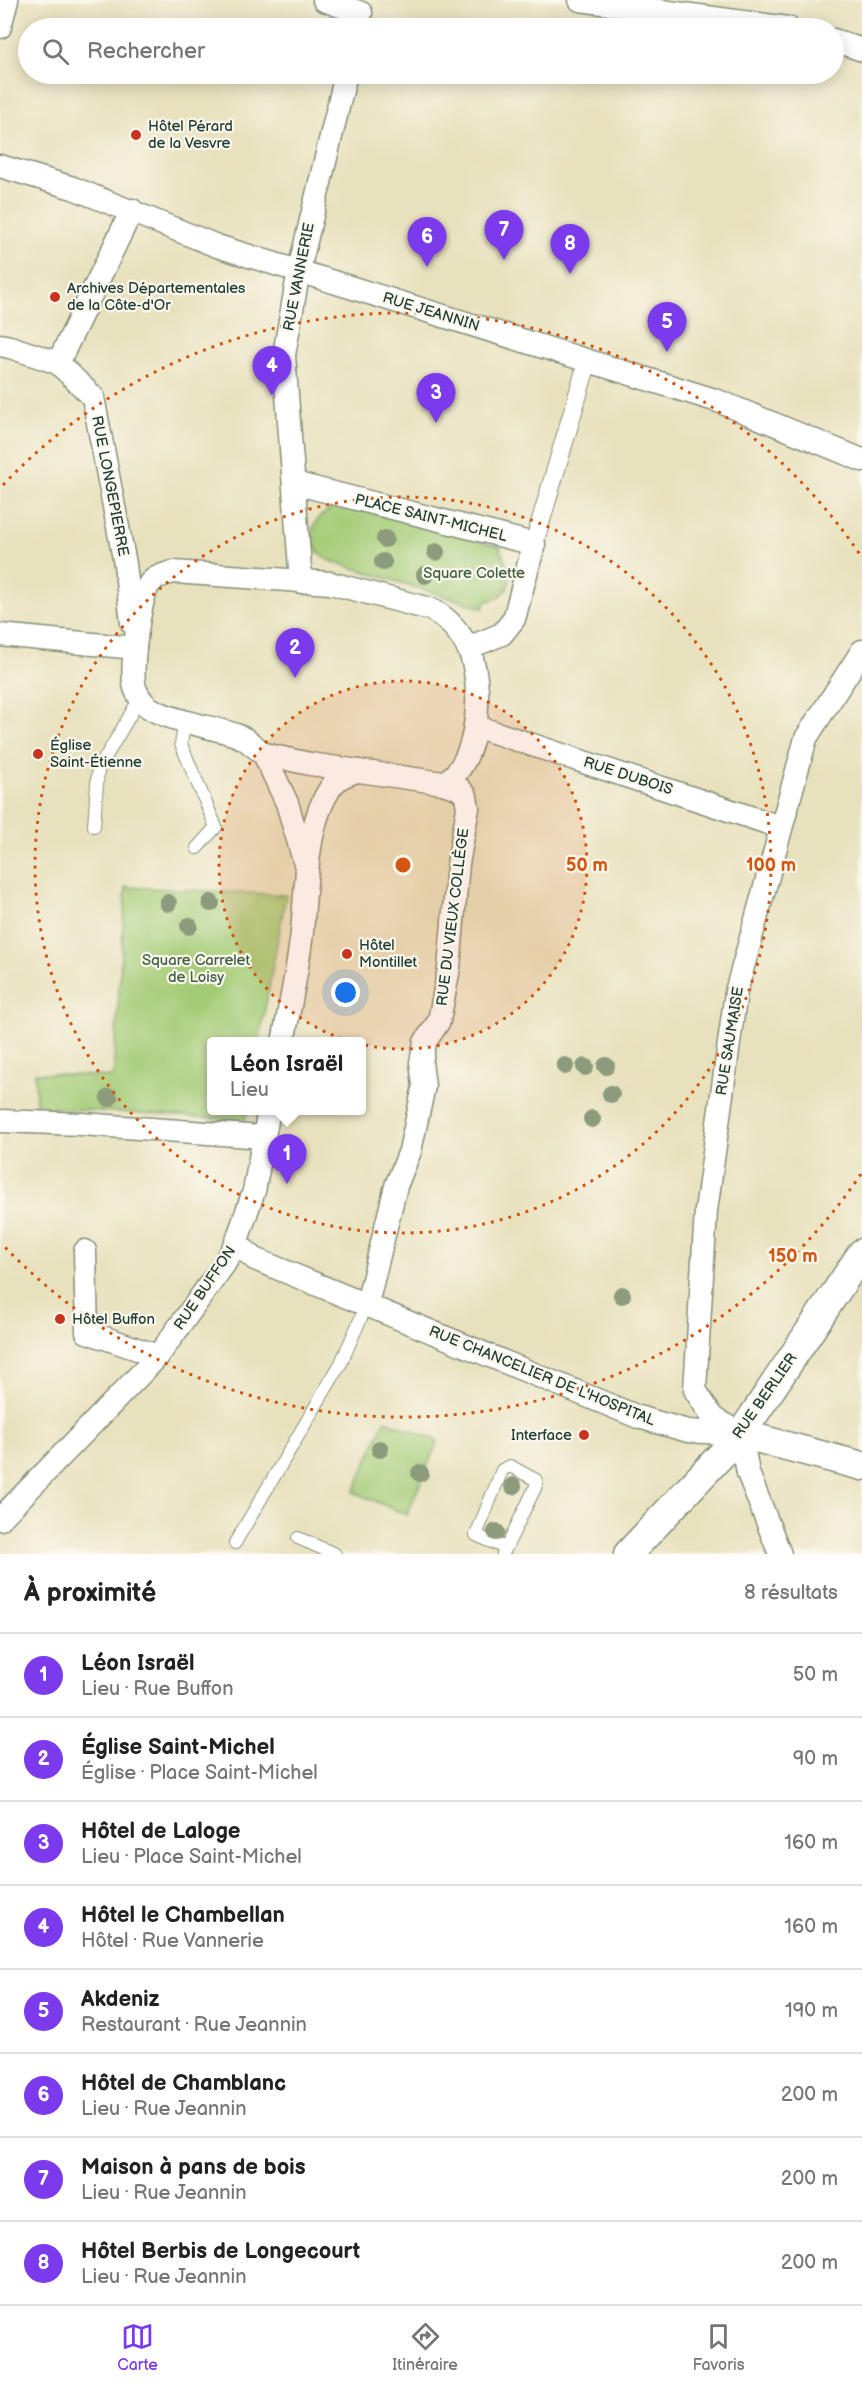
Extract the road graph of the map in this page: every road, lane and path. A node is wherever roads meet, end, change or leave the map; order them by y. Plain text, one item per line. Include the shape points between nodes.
1 (7, 0) edge
2 (324, 0) edge
3 (580, 0) edge
4 (660, 5) edge
5 (361, 14) edge
6 (732, 18) edge
7 (0, 27) edge
8 (844, 44) edge
9 (862, 50) edge
10 (344, 84) edge
11 (0, 166) edge
12 (132, 210) junction
13 (299, 270) junction
14 (0, 345) edge
15 (588, 360) junction
16 (58, 363) junction
17 (862, 460) edge
18 (294, 483) junction
19 (534, 544) junction
20 (301, 582) junction
21 (0, 635) edge
22 (135, 648) junction
23 (468, 648) junction
24 (862, 651) edge
25 (140, 698) junction
26 (185, 720) junction
27 (475, 726) junction
28 (264, 754) junction
29 (357, 771) junction
30 (443, 783) junction
31 (94, 826) dead end
32 (780, 827) junction
33 (197, 848) dead end
34 (307, 869) junction
35 (284, 1037) edge
36 (268, 1115) edge
37 (0, 1121) edge
38 (264, 1137) junction
39 (236, 1243) junction
40 (85, 1251) dead end
41 (862, 1253) edge
42 (367, 1304) junction
43 (158, 1356) junction
44 (741, 1434) junction
45 (862, 1466) edge
46 (0, 1519) edge
47 (298, 1538) dead end
48 (235, 1543) dead end
49 (504, 1551) edge
50 (335, 1554) edge
51 (628, 1554) edge
52 (780, 1554) edge

1 - 7 street
2 - 5 street
3 - 4 street
4 - 6 street
8 - 9 street
10 - 13 street, RUE VANNERIE
11 - 12 street, RUE JEANNIN
12 - 13 street, RUE JEANNIN via 217,246
12 - 16 street
13 - 15 street, RUE JEANNIN
13 - 18 street, RUE VANNERIE via 284,355
14 - 16 street, RUE LONGEPIERRE
15 - 17 street, RUE JEANNIN via 718,401
15 - 19 street
16 - 22 street, RUE LONGEPIERRE via 93,397 125,564
18 - 19 street, PLACE SAINT-MICHEL
18 - 20 street
19 - 23 street via 514,619 502,634
20 - 22 street via 185,572 163,574 145,593
20 - 23 street via 330,583 430,609 449,621
21 - 22 street
22 - 25 street via 133,673
23 - 27 street via 475,675
24 - 32 street, RUE SAUMAISE via 806,738
25 - 26 street via 155,711
25 - 31 lane via 98,770
26 - 28 street via 236,735
26 - 33 lane via 181,744 216,827
27 - 30 street via 464,763 455,776
27 - 32 street, RUE DUBOIS
28 - 29 street
28 - 34 street via 287,803
29 - 30 street
29 - 34 street via 336,780 328,791 318,816
30 - 42 street, RUE DU VIEUX COLLÈGE via 459,789 466,796 468,808 458,864 449,968 439,1021 425,1042 421,1062 424,1086 415,1129 396,1186
32 - 44 street, RUE SAUMAISE via 736,992 705,1211 695,1390 713,1418
34 - 35 street via 302,933
36 - 38 street, RUE BUFFON
37 - 38 street
38 - 39 street, RUE BUFFON via 254,1191
39 - 42 street, RUE CHANCELIER DE L'HOSPITAL via 255,1259
39 - 43 street, RUE BUFFON
40 - 43 street via 87,1332
41 - 44 street, RUE BERLIER
42 - 44 street, RUE CHANCELIER DE L'HOSPITAL via 668,1427
42 - 48 lane via 341,1362
43 - 46 street, RUE BUFFON
44 - 45 street, RUE CHANCELIER DE L'HOSPITAL
44 - 51 street, RUE BERLIER
44 - 52 street via 748,1473
47 - 50 lane
49 - 49 lane via 537,1485 533,1477 510,1467 502,1470 476,1535

